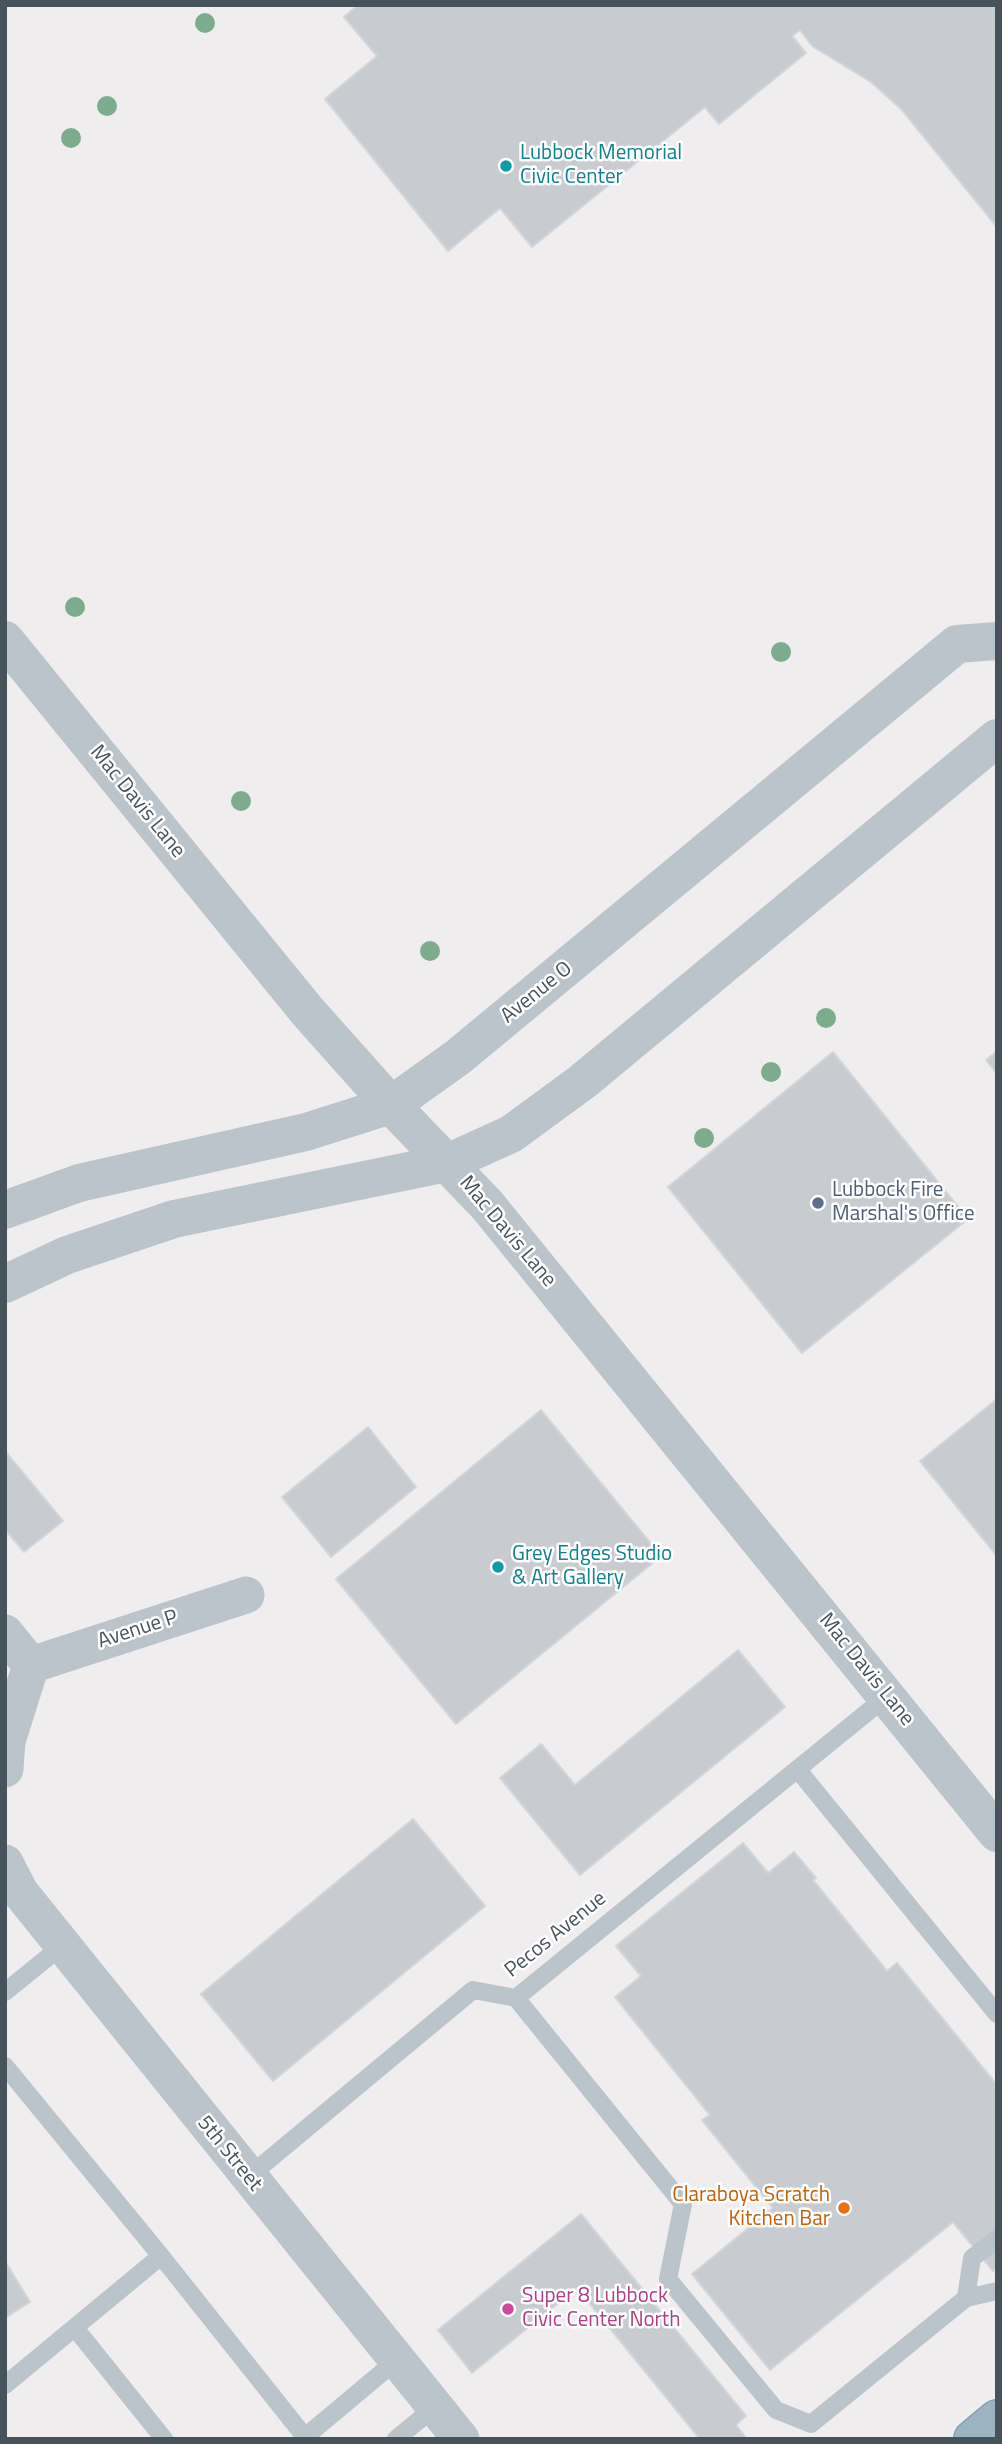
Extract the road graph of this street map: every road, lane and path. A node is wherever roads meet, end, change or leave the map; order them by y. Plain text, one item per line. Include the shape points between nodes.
1 (5, 640) edge
2 (997, 641) edge
3 (997, 738) edge
4 (391, 1105) junction
5 (447, 1163) junction
6 (5, 1210) edge
7 (5, 1284) edge
8 (246, 1595) dead end
9 (5, 1633) edge
10 (31, 1665) junction
11 (5, 1691) edge
12 (886, 1697) junction
13 (5, 1769) edge
14 (798, 1770) junction
15 (997, 1833) edge
16 (5, 1863) edge
17 (63, 1945) junction
18 (5, 1992) edge
19 (516, 1998) junction
20 (997, 2014) edge
21 (5, 2066) edge
22 (248, 2178) junction
23 (997, 2239) edge
24 (161, 2256) junction
25 (997, 2291) edge
26 (966, 2298) junction
27 (75, 2328) junction
28 (397, 2360) junction
29 (5, 2385) edge
30 (435, 2407) junction
31 (997, 2419) edge
32 (306, 2438) edge
33 (164, 2439) edge
34 (396, 2439) edge
35 (461, 2439) edge
36 (973, 2439) edge

1 - 4 street, Mac Davis Lane via 308,1012
2 - 4 street, Avenue O via 957,644 469,1049
3 - 5 street via 582,1082 511,1134
4 - 5 street, Mac Davis Lane
4 - 6 street, Avenue O via 306,1132 79,1184
5 - 7 street via 174,1219 67,1255
5 - 12 street, Mac Davis Lane via 504,1226
8 - 10 street, Avenue P
9 - 10 street
10 - 11 lane
10 - 13 street via 7,1741
12 - 14 lane, Pecos Avenue
12 - 15 street, Mac Davis Lane
14 - 19 lane, Pecos Avenue
14 - 20 lane
16 - 17 street, 5th Street via 20,1892
17 - 18 lane
17 - 22 street, 5th Street
19 - 22 lane, Pecos Avenue via 474,1990
19 - 26 lane via 683,2203 668,2279 776,2410 811,2424
21 - 24 lane
22 - 28 street, 5th Street
23 - 26 lane via 972,2258
24 - 27 lane
24 - 32 lane
25 - 26 lane
27 - 29 lane
27 - 33 lane
28 - 30 street, 5th Street
28 - 32 lane
30 - 34 lane
30 - 35 street, 5th Street
31 - 36 highway

